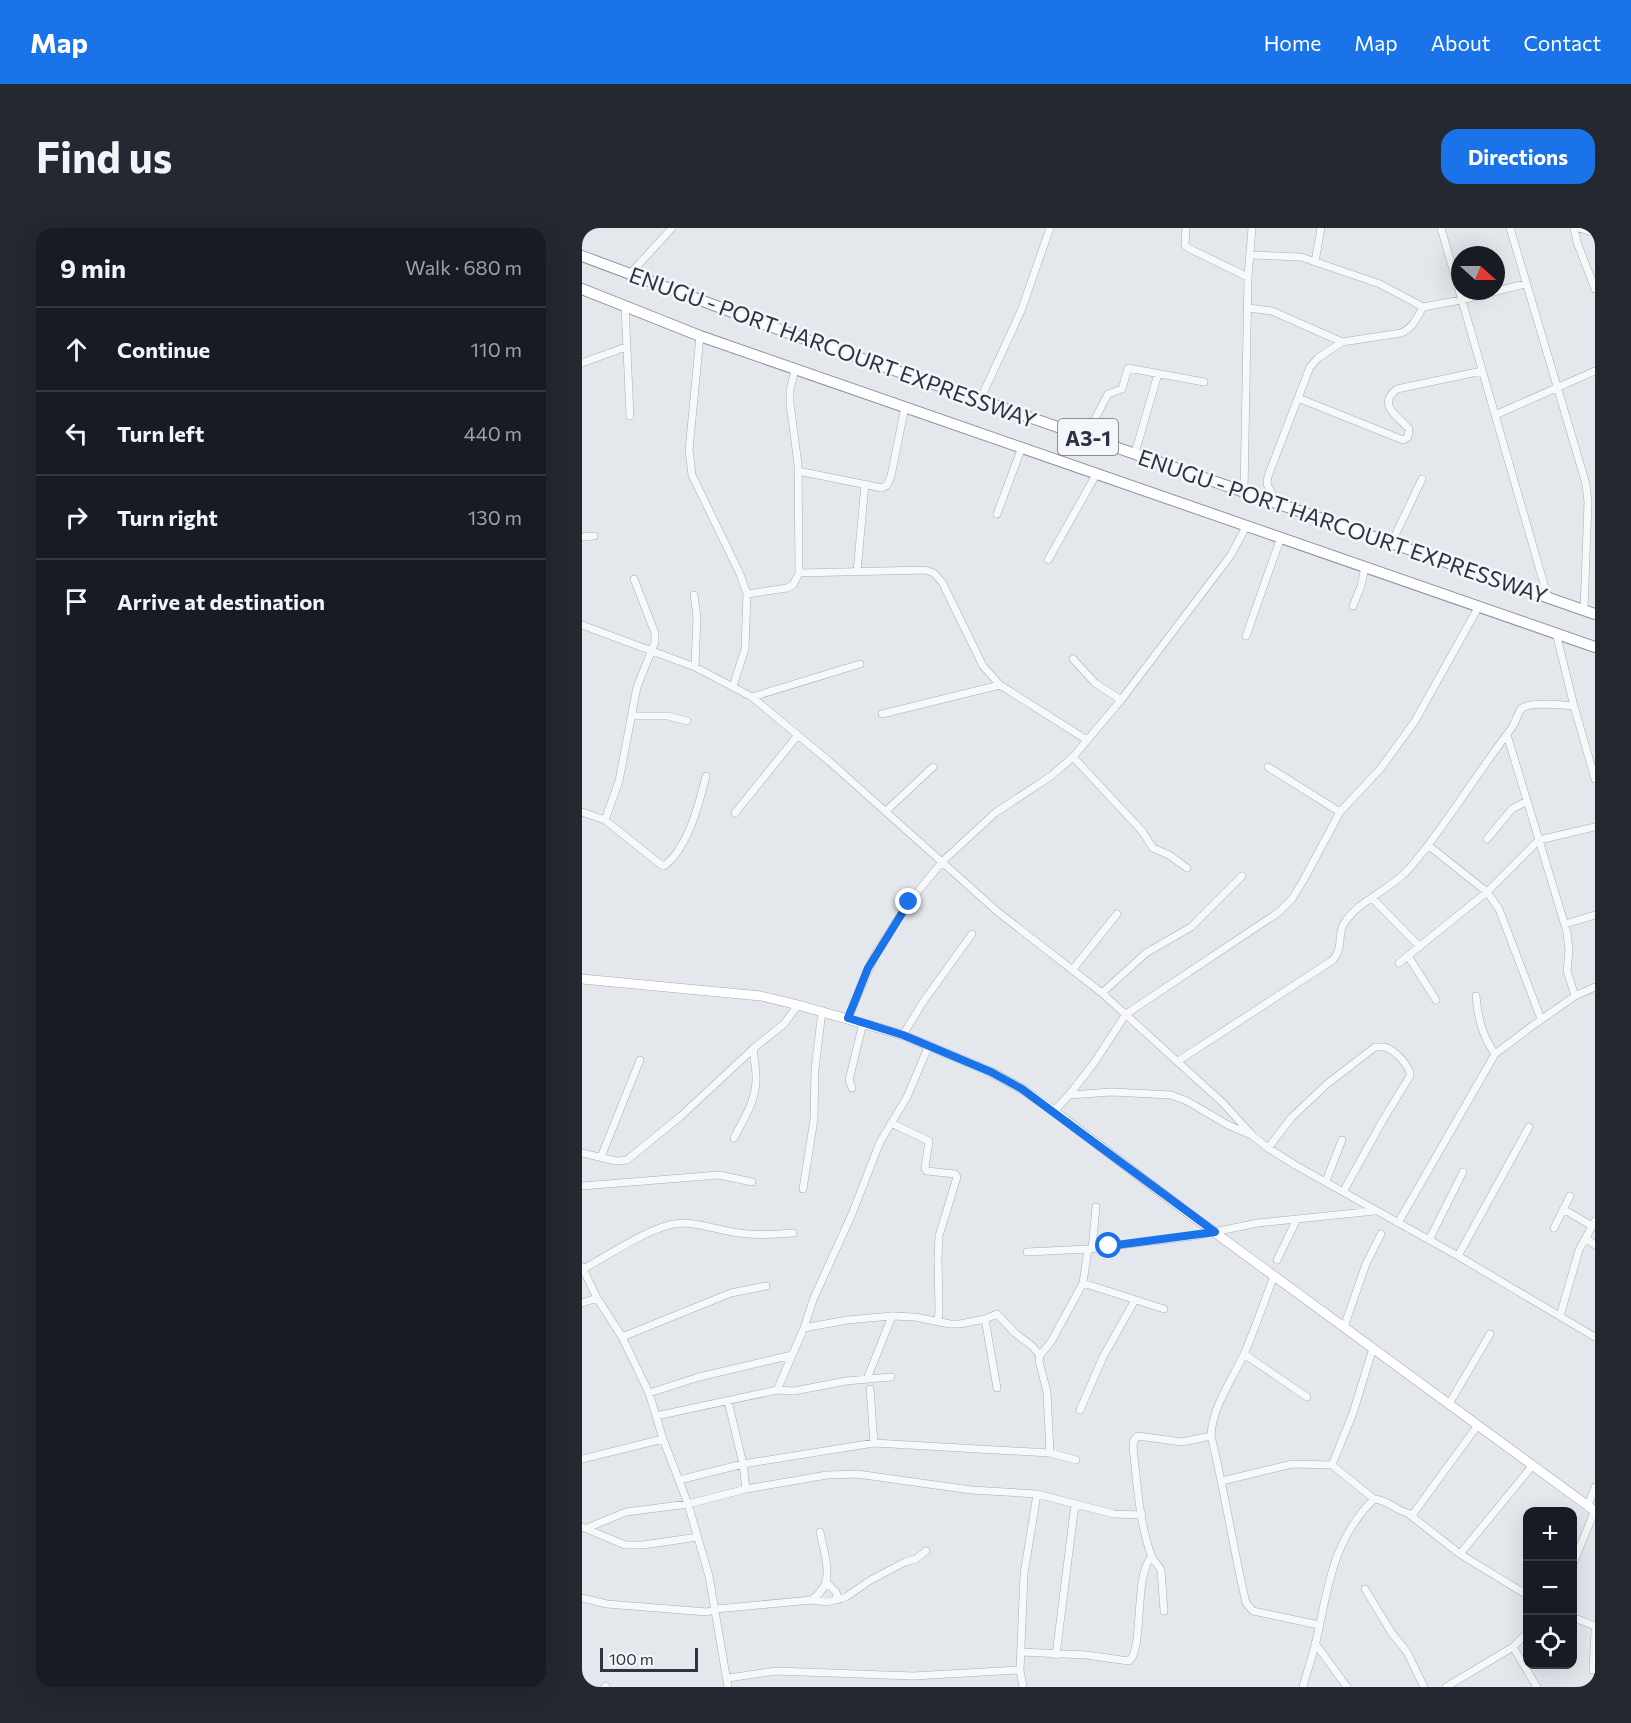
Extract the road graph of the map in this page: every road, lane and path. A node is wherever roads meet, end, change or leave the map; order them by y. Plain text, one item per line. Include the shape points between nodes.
1 (672, 228) edge
2 (1050, 228) edge
3 (1186, 228) edge
4 (1252, 228) edge
5 (1321, 228) edge
6 (1442, 228) edge
7 (1510, 228) edge
8 (1577, 228) edge
9 (1595, 233) edge
10 (1250, 255) junction
11 (582, 256) edge
12 (1315, 262) junction
13 (1451, 262) edge
14 (630, 274) junction
15 (1248, 277) junction
16 (1525, 284) junction
17 (582, 289) edge
18 (1505, 289) edge
19 (1595, 289) edge
20 (1461, 300) joint
21 (625, 306) junction
22 (1423, 307) junction
23 (1248, 308) junction
24 (700, 336) junction
25 (1342, 342) junction
26 (626, 347) junction
27 (582, 363) edge
28 (795, 369) junction
29 (1482, 371) junction
30 (1595, 371) edge
31 (1158, 374) junction
32 (1204, 382) dead end
33 (1558, 387) junction
34 (1298, 398) junction
35 (980, 400) junction
36 (906, 407) junction
37 (1495, 415) junction
38 (630, 416) dead end
39 (1086, 436) junction
40 (1022, 447) junction
41 (1135, 453) junction
42 (798, 471) junction
43 (1098, 473) junction
44 (1422, 480) dead end
45 (865, 484) junction
46 (1244, 492) junction
47 (1278, 505) junction
48 (997, 514) dead end
49 (1247, 525) junction
50 (594, 536) dead end
51 (582, 537) edge
52 (1281, 537) junction
53 (1391, 544) junction
54 (1048, 560) dead end
55 (1365, 567) junction
56 (857, 572) junction
57 (799, 573) junction
58 (634, 579) dead end
59 (747, 594) junction
60 (694, 595) dead end
61 (1548, 597) junction
62 (1353, 606) dead end
63 (1479, 606) junction
64 (1584, 610) junction
65 (1595, 614) edge
66 (582, 625) edge
67 (1556, 633) junction
68 (1246, 636) dead end
69 (1595, 647) edge
70 (652, 650) junction
71 (1073, 659) dead end
72 (860, 664) dead end
73 (695, 667) junction
74 (1000, 685) junction
75 (733, 686) junction
76 (752, 698) junction
77 (1121, 700) junction
78 (1574, 706) junction
79 (882, 714) dead end
80 (632, 716) junction
81 (687, 721) dead end
82 (798, 735) junction
83 (1507, 735) junction
84 (1087, 740) junction
85 (1073, 757) junction
86 (933, 766) dead end
87 (1268, 767) dead end
88 (706, 776) dead end
89 (1595, 779) edge
90 (1527, 801) junction
91 (886, 811) junction
92 (582, 812) edge
93 (1340, 812) junction
94 (735, 813) dead end
95 (605, 820) junction
96 (1595, 827) edge
97 (1487, 839) dead end
98 (1539, 840) junction
99 (1429, 846) junction
100 (943, 861) junction
101 (1186, 868) dead end
102 (1242, 876) dead end
103 (1487, 892) junction
104 (1373, 899) junction
105 (1117, 914) dead end
106 (1595, 915) edge
107 (1564, 924) junction
108 (972, 934) dead end
109 (1420, 947) junction
110 (1408, 956) junction
111 (1399, 963) dead end
112 (1073, 969) junction
113 (582, 979) edge
114 (1595, 987) edge
115 (1102, 993) junction
116 (1476, 996) dead end
117 (1575, 996) junction
118 (1436, 1000) dead end
119 (798, 1005) junction
120 (822, 1011) junction
121 (1126, 1014) junction
122 (848, 1018) junction
123 (1541, 1019) junction
124 (863, 1023) junction
125 (903, 1035) junction
126 (929, 1045) junction
127 (754, 1048) junction
128 (1495, 1054) junction
129 (640, 1060) dead end
130 (741, 1060) junction
131 (753, 1061) junction
132 (1178, 1061) junction
133 (852, 1088) dead end
134 (1069, 1095) junction
135 (1054, 1111) junction
136 (891, 1123) junction
137 (1528, 1127) dead end
138 (1253, 1136) junction
139 (734, 1138) dead end
140 (1342, 1140) dead end
141 (1268, 1148) junction
142 (582, 1154) edge
143 (601, 1158) junction
144 (1463, 1172) dead end
145 (1326, 1181) junction
146 (752, 1182) dead end
147 (582, 1186) edge
148 (803, 1189) dead end
149 (1344, 1192) junction
150 (1570, 1196) dead end
151 (1096, 1207) dead end
152 (1563, 1209) junction
153 (1375, 1211) junction
154 (1296, 1221) junction
155 (1398, 1223) junction
156 (1594, 1223) edge
157 (1554, 1228) dead end
158 (1215, 1232) junction
159 (794, 1233) dead end
160 (1381, 1234) dead end
161 (1586, 1238) junction
162 (1429, 1240) junction
163 (1595, 1245) edge
164 (1090, 1249) junction
165 (1027, 1252) dead end
166 (1458, 1256) junction
167 (1277, 1260) dead end
168 (582, 1268) edge
169 (1275, 1276) junction
170 (1083, 1283) junction
171 (766, 1286) dead end
172 (597, 1298) junction
173 (1135, 1300) junction
174 (582, 1303) edge
175 (1164, 1309) dead end
176 (891, 1316) junction
177 (1560, 1316) junction
178 (986, 1319) junction
179 (938, 1320) junction
180 (1344, 1327) junction
181 (804, 1328) junction
182 (1490, 1334) dead end
183 (622, 1337) junction
184 (1595, 1337) edge
185 (1373, 1348) junction
186 (1244, 1354) junction
187 (792, 1355) junction
188 (1040, 1355) junction
189 (891, 1377) dead end
190 (867, 1379) junction
191 (997, 1388) dead end
192 (870, 1389) dead end
193 (777, 1390) junction
194 (649, 1393) junction
195 (1308, 1397) dead end
196 (728, 1401) junction
197 (1449, 1404) junction
198 (1080, 1410) dead end
199 (656, 1416) junction
200 (1478, 1425) junction
201 (1211, 1436) junction
202 (663, 1439) junction
203 (874, 1443) junction
204 (1050, 1453) junction
205 (582, 1459) edge
206 (1076, 1460) dead end
207 (743, 1464) junction
208 (1332, 1465) junction
209 (1533, 1465) junction
210 (679, 1480) junction
211 (1222, 1481) junction
212 (1595, 1487) edge
213 (746, 1489) junction
214 (1037, 1494) junction
215 (1374, 1499) junction
216 (688, 1504) junction
217 (1075, 1504) junction
218 (1592, 1509) edge
219 (1142, 1515) junction
220 (1410, 1515) junction
221 (585, 1528) edge
222 (820, 1532) dead end
223 (698, 1537) junction
224 (926, 1551) dead end
225 (1460, 1554) junction
226 (1151, 1558) junction
227 (1574, 1561) edge
228 (827, 1583) junction
229 (1365, 1589) dead end
230 (1523, 1593) edge
231 (582, 1598) edge
232 (811, 1600) junction
233 (838, 1600) junction
234 (716, 1609) junction
235 (1164, 1611) dead end
236 (1577, 1619) edge
237 (1319, 1624) junction
238 (1595, 1626) edge
239 (1595, 1631) edge
240 (1523, 1637) edge
241 (1316, 1642) junction
242 (1513, 1647) junction
243 (1021, 1652) junction
244 (1056, 1655) junction
245 (1020, 1670) junction
246 (1593, 1670) dead end
247 (728, 1678) junction
248 (728, 1687) edge
249 (1023, 1687) edge
250 (1304, 1687) edge
251 (1347, 1687) edge
252 (1424, 1687) edge
253 (1446, 1687) edge
254 (1538, 1687) edge

1 - 14 street
2 - 35 street via 1021,310
3 - 15 street via 1185,245 1190,249
4 - 10 street
5 - 12 street
6 - 13 street
7 - 16 street
8 - 9 street
8 - 19 street via 1577,242
10 - 12 street via 1301,257
10 - 15 street
11 - 14 highway, ENUGU - PORT HARCOURT EXPRESSWAY / A3-1
12 - 22 street via 1380,284
14 - 35 highway, ENUGU - PORT HARCOURT EXPRESSWAY / A3-1
15 - 23 street
16 - 18 street
16 - 33 street
17 - 21 highway, ENUGU - PORT HARCOURT EXPRESSWAY / A3-1
20 - 22 street
20 - 29 street
21 - 24 highway, ENUGU - PORT HARCOURT EXPRESSWAY / A3-1
21 - 26 street
22 - 25 street via 1408,330
23 - 25 street via 1272,311
23 - 46 street
24 - 28 highway, ENUGU - PORT HARCOURT EXPRESSWAY / A3-1
24 - 59 street via 689,450 692,475
25 - 34 street via 1310,367
26 - 27 street
26 - 38 street
28 - 36 highway, ENUGU - PORT HARCOURT EXPRESSWAY / A3-1
28 - 42 street via 790,404
29 - 34 street via 1397,388 1391,393 1390,410 1409,429 1403,440
29 - 37 street
30 - 33 street
31 - 32 street
31 - 39 street via 1128,368 1122,388 1108,394
31 - 41 street
33 - 37 street
33 - 64 street via 1586,484
34 - 47 street via 1268,476 1267,484
35 - 39 highway, ENUGU - PORT HARCOURT EXPRESSWAY / A3-1
36 - 40 highway, ENUGU - PORT HARCOURT EXPRESSWAY / A3-1
36 - 45 street via 890,481 882,488
37 - 61 street
39 - 41 highway, ENUGU - PORT HARCOURT EXPRESSWAY / A3-1
40 - 43 highway, ENUGU - PORT HARCOURT EXPRESSWAY / A3-1
40 - 48 street
41 - 46 highway, ENUGU - PORT HARCOURT EXPRESSWAY / A3-1
42 - 45 street
42 - 57 street
43 - 49 highway, ENUGU - PORT HARCOURT EXPRESSWAY / A3-1
43 - 54 street
44 - 53 street
45 - 56 street
46 - 47 highway, ENUGU - PORT HARCOURT EXPRESSWAY / A3-1
47 - 53 highway, ENUGU - PORT HARCOURT EXPRESSWAY / A3-1
49 - 52 highway, ENUGU - PORT HARCOURT EXPRESSWAY / A3-1
49 - 77 street via 1231,555
50 - 51 street
52 - 55 highway, ENUGU - PORT HARCOURT EXPRESSWAY / A3-1
52 - 68 street
53 - 61 highway, ENUGU - PORT HARCOURT EXPRESSWAY / A3-1
55 - 62 street
55 - 63 highway, ENUGU - PORT HARCOURT EXPRESSWAY / A3-1
56 - 57 street
56 - 74 street via 933,573 942,582 983,666
57 - 59 street via 787,588
58 - 70 street via 655,633
59 - 75 street via 745,650
60 - 73 street
61 - 64 highway, ENUGU - PORT HARCOURT EXPRESSWAY / A3-1
63 - 67 highway, ENUGU - PORT HARCOURT EXPRESSWAY / A3-1
63 - 93 street via 1415,721 1381,768
64 - 65 highway, ENUGU - PORT HARCOURT EXPRESSWAY / A3-1
66 - 70 street
67 - 69 highway, ENUGU - PORT HARCOURT EXPRESSWAY / A3-1
67 - 78 street
70 - 73 street
70 - 80 street via 637,687
71 - 77 street via 1095,683
72 - 76 street
73 - 75 street
74 - 79 street
74 - 84 street
75 - 76 street
76 - 82 street
77 - 84 street
78 - 83 street via 1527,705 1521,708
78 - 89 street
80 - 81 street via 668,716
80 - 95 street via 622,771
82 - 91 street
82 - 94 street
83 - 90 street
83 - 99 street
84 - 85 street
85 - 100 street via 995,813
85 - 101 street via 1153,848
86 - 91 street
87 - 93 street
88 - 95 street via 691,825 664,866
90 - 97 street via 1512,809
90 - 98 street
91 - 100 street
92 - 95 street
93 - 121 street via 1303,881 1279,912
96 - 98 street
98 - 103 street
98 - 107 street
99 - 103 street
99 - 104 street via 1404,874
100 - 112 street via 998,912
100 - 122 street via 909,902 876,953
102 - 115 street via 1191,927 1146,953
103 - 109 street
103 - 123 street via 1504,919
104 - 109 street
104 - 132 street via 1359,906 1344,923 1340,951 1333,960
105 - 112 street
106 - 107 street
107 - 117 street via 1569,942 1567,971
108 - 125 street
109 - 110 street
110 - 111 street
110 - 118 street
112 - 115 street
113 - 119 main road via 761,996
114 - 117 street
115 - 121 street
116 - 128 street via 1485,1040
117 - 123 street
119 - 120 main road
119 - 127 street via 784,1024
120 - 122 main road
120 - 148 street via 814,1119
121 - 132 street
121 - 134 street
122 - 124 main road
123 - 128 street
124 - 125 main road
124 - 133 street via 849,1080
125 - 126 main road
126 - 135 main road via 991,1072
126 - 136 street
127 - 130 street
127 - 131 street
128 - 155 street
129 - 143 street
130 - 131 street
130 - 143 street via 640,1151 621,1162
131 - 139 street via 756,1077 752,1105
132 - 138 street
134 - 135 street
134 - 138 street via 1171,1095
135 - 158 main road
136 - 179 street via 929,1142 927,1171 957,1177 939,1236
136 - 181 street
137 - 166 street
138 - 141 street
140 - 145 street
141 - 145 street
141 - 149 street via 1327,1084 1375,1047 1391,1050 1409,1068 1410,1076
142 - 143 street
144 - 162 street
145 - 149 street
146 - 147 street via 719,1175
149 - 153 street
150 - 152 street
151 - 164 street
152 - 156 street
152 - 157 street
153 - 154 street
153 - 155 street
154 - 158 street via 1258,1223
154 - 167 street
155 - 162 street
156 - 161 street
158 - 164 street
158 - 169 main road
159 - 168 street via 735,1233 672,1224
160 - 180 street
161 - 163 street
161 - 177 street
162 - 166 street
164 - 165 street
164 - 170 street
166 - 177 street
168 - 172 street
169 - 180 main road
169 - 186 street
170 - 173 street
170 - 188 street
171 - 183 street via 731,1293
172 - 174 street
172 - 183 street
173 - 175 street
173 - 198 street via 1103,1357
176 - 179 street
176 - 181 street
176 - 190 street
177 - 184 street
178 - 179 street via 960,1324
178 - 188 street via 995,1314 1001,1316
178 - 191 street
180 - 185 main road
181 - 187 street
182 - 197 street
183 - 194 street
185 - 197 main road
185 - 208 street
186 - 195 street
186 - 201 street via 1220,1403
187 - 193 street
187 - 194 street
188 - 204 street via 1047,1392
189 - 190 street
190 - 193 street via 794,1391
192 - 203 street
193 - 196 street
194 - 199 street
196 - 199 street
196 - 207 street
197 - 200 main road
199 - 202 street
200 - 209 main road
200 - 220 street
201 - 211 street
201 - 219 street via 1182,1442 1138,1436 1134,1440
202 - 205 street
202 - 210 street
203 - 204 street
203 - 207 street
204 - 206 street
207 - 210 street
207 - 213 street
208 - 211 street via 1292,1464
208 - 215 street
209 - 218 main road
209 - 225 street
210 - 216 street
211 - 237 street via 1249,1609
212 - 218 street
213 - 214 street via 827,1475 857,1474 971,1490
213 - 216 street
214 - 217 street
214 - 243 street via 1023,1574
215 - 220 street
215 - 237 street via 1344,1538 1336,1556
216 - 221 street via 626,1512
216 - 223 street
217 - 219 street via 1114,1514
217 - 244 street
218 - 227 street
219 - 226 street
220 - 225 street
221 - 223 street via 625,1545
222 - 228 street
223 - 234 street
224 - 233 street
225 - 230 street
226 - 235 street via 1161,1570
226 - 244 street via 1146,1565 1132,1660
228 - 232 street
228 - 233 street
229 - 252 street via 1407,1652
231 - 234 street via 699,1612
232 - 233 street
232 - 234 street
234 - 247 street
236 - 238 street
237 - 241 street
239 - 246 street
240 - 242 street
241 - 250 street
241 - 251 street
242 - 253 street
242 - 254 street
243 - 244 street
243 - 245 street
245 - 247 street via 913,1676 776,1671
245 - 249 street
247 - 248 street

